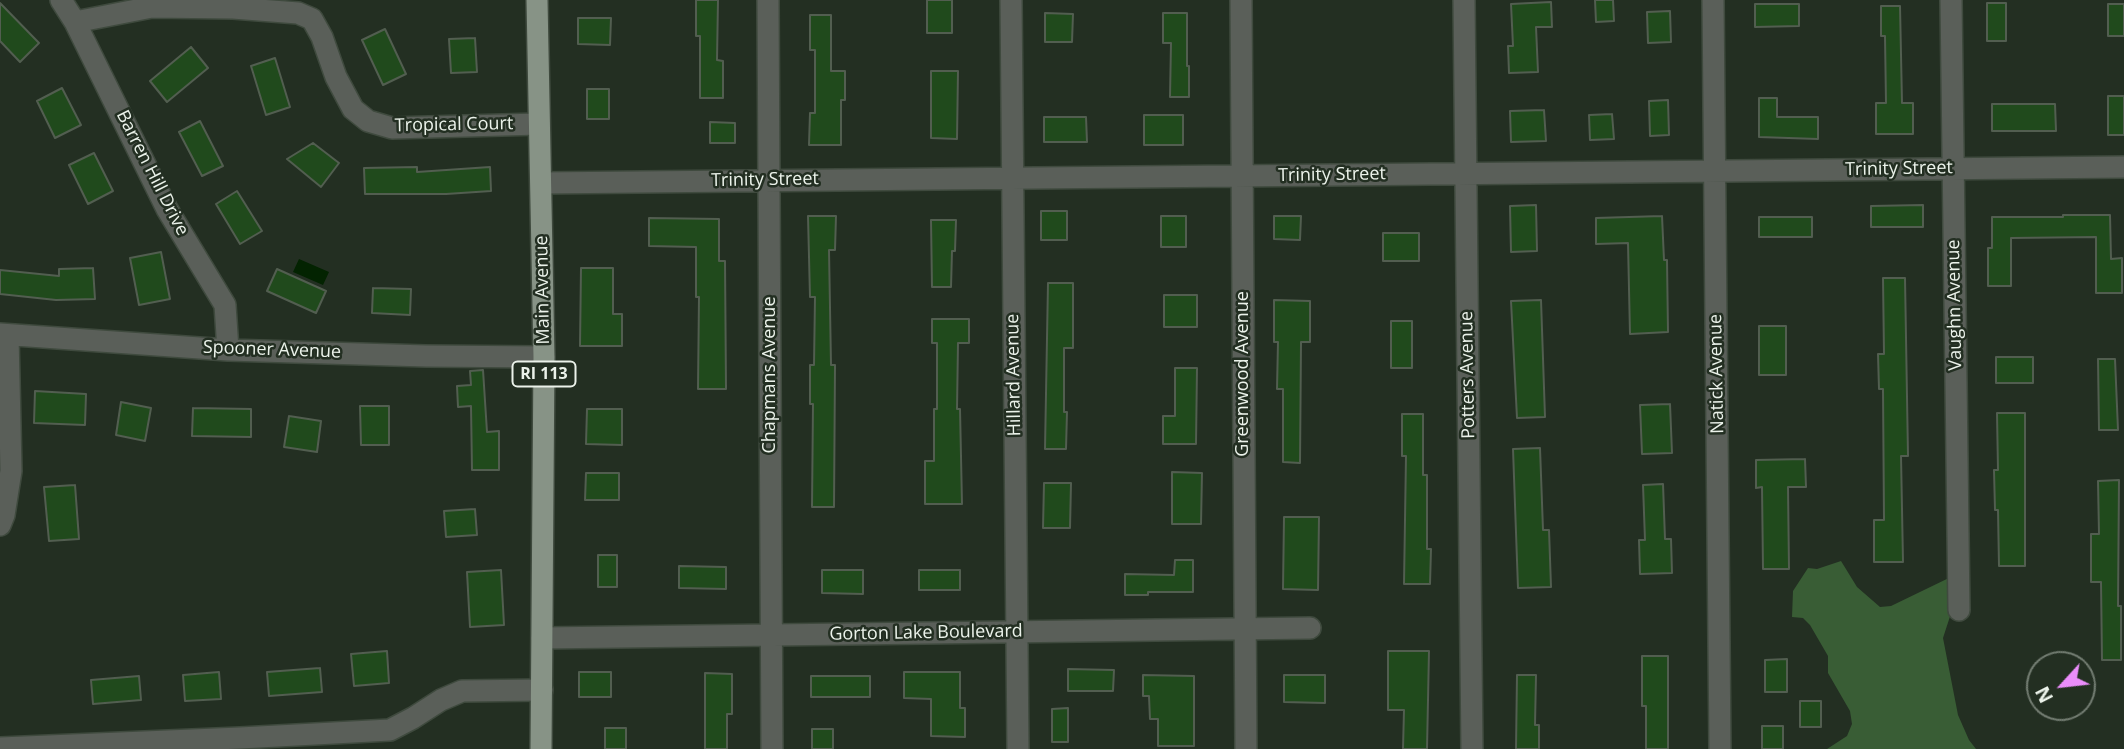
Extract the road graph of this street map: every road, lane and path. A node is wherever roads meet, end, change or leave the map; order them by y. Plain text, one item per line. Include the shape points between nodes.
1 (61, 0) edge
2 (537, 0) edge
3 (768, 0) edge
4 (1010, 0) edge
5 (1241, 0) edge
6 (1464, 0) edge
7 (1713, 0) edge
8 (1951, 0) edge
9 (268, 5) edge
10 (311, 8) edge
11 (75, 22) junction
12 (539, 124) junction
13 (2124, 167) edge
14 (1953, 169) junction
15 (1715, 171) junction
16 (1466, 173) junction
17 (1242, 175) junction
18 (1012, 178) junction
19 (769, 180) junction
20 (541, 183) junction
21 (4, 334) edge
22 (228, 350) junction
23 (544, 357) junction
24 (0, 524) edge
25 (1959, 610) dead end
26 (1245, 628) junction
27 (1310, 628) dead end
28 (1017, 631) junction
29 (771, 635) junction
30 (542, 638) junction
31 (541, 690) junction
32 (0, 748) edge
33 (541, 749) edge
34 (772, 749) edge
35 (1018, 749) edge
36 (1246, 749) edge
37 (1472, 749) edge
38 (1720, 749) edge

1 - 11 street, Barren Hill Drive
2 - 12 main road, Main Avenue / RI 113
3 - 19 street, Chapmans Avenue
4 - 18 street, Hillard Avenue
5 - 17 street, Greenwood Avenue
6 - 16 street, Potters Avenue
7 - 15 street, Natick Avenue
8 - 14 street, Vaughn Avenue
9 - 10 street, Tropical Court via 298,13
9 - 11 street, Tropical Court via 152,7
10 - 12 street, Tropical Court via 336,77 353,109 368,121 392,128
11 - 22 street, Barren Hill Drive via 167,209 225,305
12 - 20 main road, Main Avenue / RI 113
13 - 14 street, Trinity Street
14 - 15 street, Trinity Street
14 - 25 street, Vaughn Avenue
15 - 16 street, Trinity Street
15 - 38 street, Natick Avenue
16 - 17 street, Trinity Street
16 - 37 street, Potters Avenue
17 - 18 street, Trinity Street
17 - 26 street, Greenwood Avenue
18 - 19 street, Trinity Street
18 - 28 street, Hillard Avenue
19 - 20 street, Trinity Street
19 - 29 street, Chapmans Avenue
20 - 23 main road, Main Avenue / RI 113
21 - 22 street, Spooner Avenue
21 - 24 street via 11,471
22 - 23 street, Spooner Avenue
23 - 30 main road, Main Avenue / RI 113
26 - 27 street, Gorton Lake Boulevard
26 - 28 street, Gorton Lake Boulevard
26 - 36 street, Greenwood Avenue
28 - 29 street, Gorton Lake Boulevard
28 - 35 street, Hillard Avenue
29 - 30 street, Gorton Lake Boulevard
29 - 34 street, Chapmans Avenue
30 - 31 main road, Main Avenue / RI 113
31 - 32 street via 462,691 390,730
31 - 33 main road, Main Avenue / RI 113

